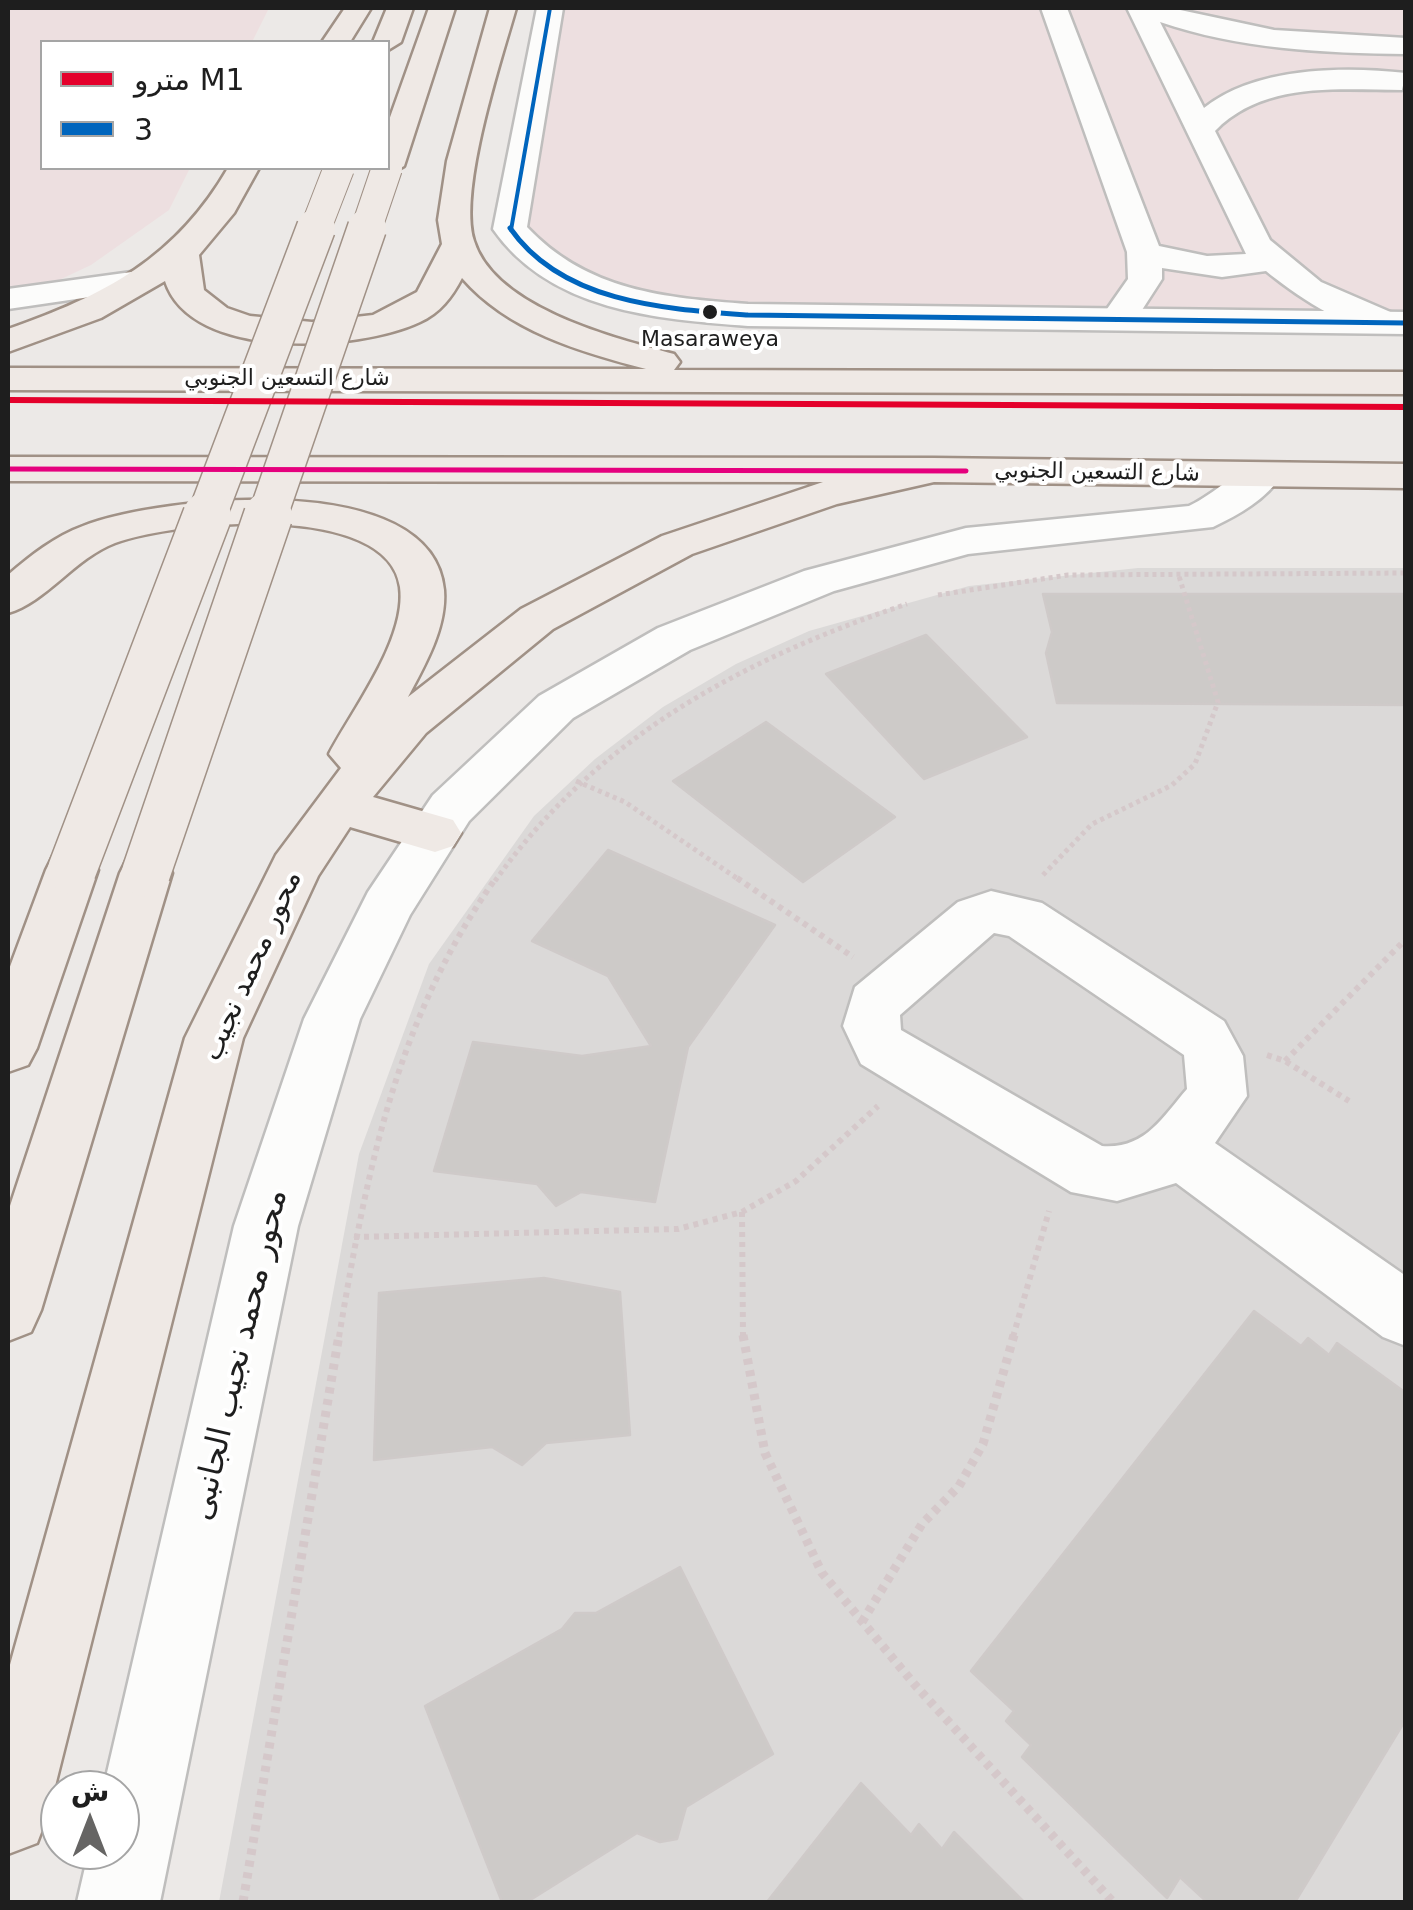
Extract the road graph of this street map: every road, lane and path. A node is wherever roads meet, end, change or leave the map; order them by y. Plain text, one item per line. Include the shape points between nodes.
1 (358, 8) edge
2 (400, 8) edge
3 (442, 8) edge
4 (477, 8) edge
5 (503, 8) edge
6 (550, 8) edge
7 (1054, 8) edge
8 (1144, 8) edge
9 (1233, 32) junction
10 (337, 40) edge
11 (388, 40) edge
12 (1406, 46) edge
13 (1406, 81) edge
14 (481, 82) junction
15 (1271, 89) junction
16 (1199, 130) junction
17 (390, 158) edge
18 (242, 170) edge
19 (338, 170) edge
20 (386, 170) edge
21 (458, 245) junction
22 (182, 252) junction
23 (1144, 252) junction
24 (1270, 260) junction
25 (138, 281) junction
26 (8, 298) edge
27 (1118, 319) junction
28 (1394, 323) edge
29 (8, 341) edge
30 (8, 379) edge
31 (747, 380) junction
32 (1406, 384) edge
33 (8, 469) edge
34 (934, 470) junction
35 (1262, 475) junction
36 (1406, 476) edge
37 (1178, 572) junction
38 (1406, 572) edge
39 (934, 596) dead end
40 (8, 600) edge
41 (918, 601) dead end
42 (576, 780) junction
43 (338, 804) junction
44 (435, 833) junction
45 (1008, 912) junction
46 (1406, 940) edge
47 (896, 985) junction
48 (1204, 1038) junction
49 (8, 1048) edge
50 (1286, 1061) junction
51 (919, 1070) junction
52 (1348, 1101) dead end
53 (1173, 1148) junction
54 (1064, 1158) junction
55 (742, 1212) junction
56 (354, 1237) junction
57 (8, 1310) edge
58 (1406, 1315) edge
59 (862, 1622) junction
60 (8, 1814) edge
61 (118, 1902) edge
62 (243, 1902) edge
63 (1113, 1902) edge

1 - 10 main road
2 - 11 main road
3 - 17 main road
4 - 14 main road via 473,37
5 - 14 main road
6 - 27 street via 510,229 532,258 572,282 684,311
7 - 23 street
8 - 9 street
8 - 16 street
9 - 12 street
9 - 15 street via 1211,47 1220,67
13 - 15 street
14 - 21 main road via 455,207
15 - 16 street via 1219,109
16 - 24 street
18 - 22 main road via 214,218
19 - 49 main road, bridge
20 - 57 main road, bridge via 146,872
21 - 22 main road via 428,302 363,328 314,332 226,322 194,302 180,278
21 - 31 main road via 476,275 555,328 658,362
22 - 25 main road
23 - 24 street via 1218,267
23 - 27 street via 1145,280
24 - 28 street via 1337,305
25 - 26 street
25 - 29 main road
27 - 28 street
30 - 31 main road, شارع التسعين الجنوبي
31 - 32 main road, شارع التسعين الجنوبي
33 - 34 main road, شارع التسعين الجنوبي
34 - 35 main road, شارع التسعين الجنوبي
34 - 43 main road, محور محمد نجيب via 826,494 677,545 538,619 409,720
35 - 36 main road, شارع التسعين الجنوبي
35 - 44 street, محور محمد نجيب الجانبى via 1232,502 1198,518 966,541 819,581 674,638 556,707 451,808
37 - 38 path
37 - 39 path via 1068,575
37 - 45 path via 1218,702 1195,764 1172,785 1092,824
40 - 43 main road via 46,562 100,534 158,516 303,513 369,526 414,558 422,584 420,621 354,752
41 - 42 path via 836,626 739,668
42 - 47 path via 624,802
42 - 56 path via 501,868 441,962 392,1082
43 - 44 main road
43 - 60 main road, محور محمد نجيب via 295,869 214,1038
44 - 61 street, محور محمد نجيب الجانبى via 387,906 332,1019 266,1226
45 - 47 street via 977,917
45 - 48 street
46 - 50 path
47 - 51 street via 875,1003 872,1033 881,1047
48 - 50 path
48 - 53 street via 1214,1056 1217,1096
50 - 52 path
51 - 54 street
51 - 55 path via 796,1180
53 - 54 street via 1154,1169 1125,1177 1092,1172
53 - 58 street
54 - 59 path via 983,1444 959,1486 922,1524
55 - 56 path via 678,1229
55 - 59 path via 743,1335 765,1453 822,1573
56 - 62 path
59 - 63 path

